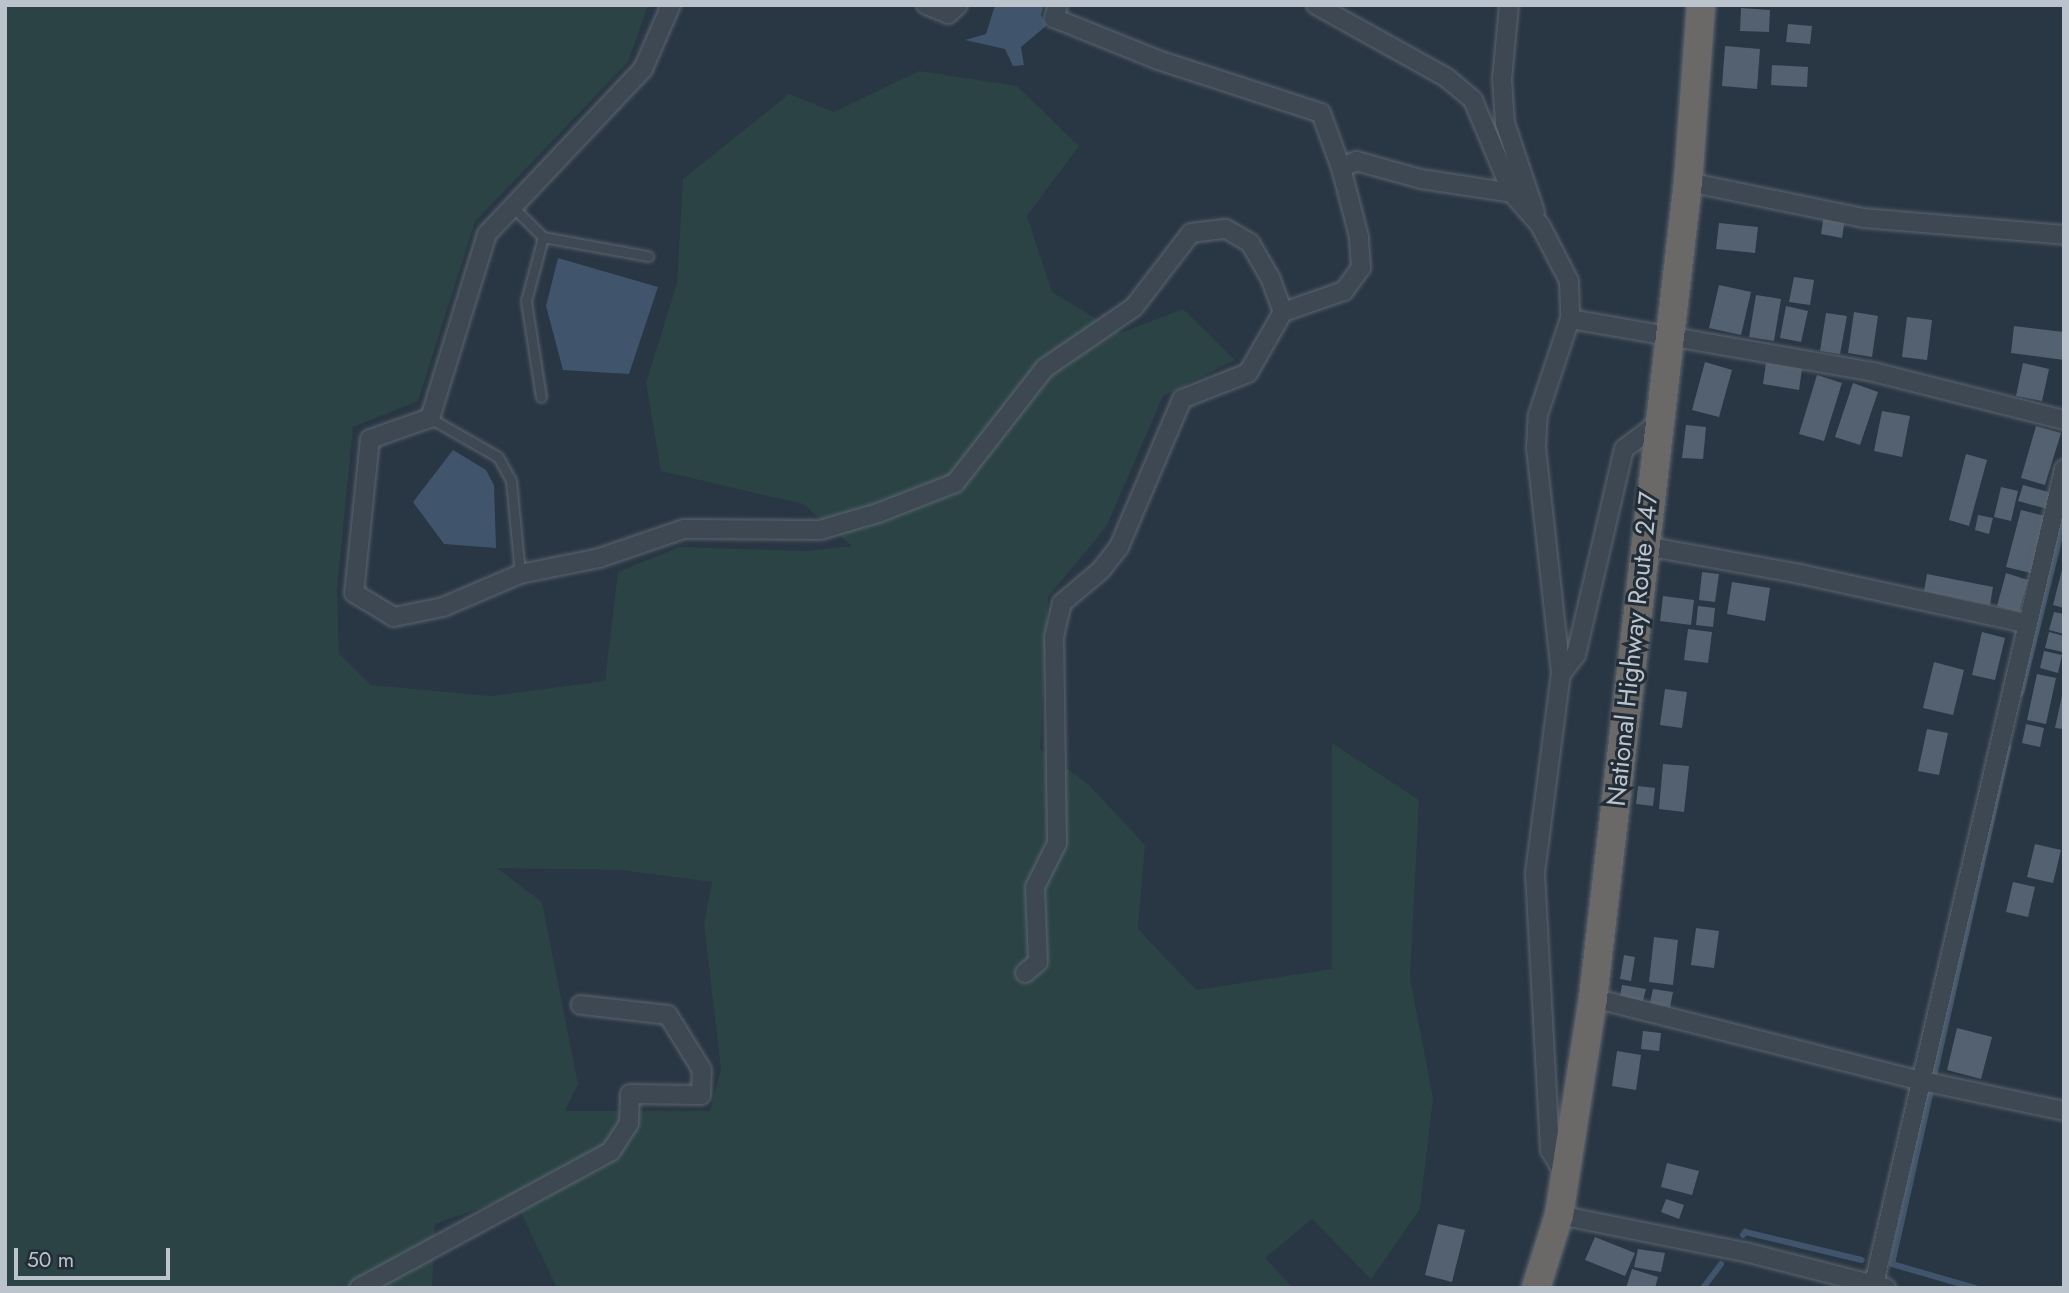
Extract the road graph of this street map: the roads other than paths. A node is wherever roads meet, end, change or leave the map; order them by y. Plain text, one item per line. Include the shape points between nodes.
1 (671, 5) edge
2 (926, 5) edge
3 (958, 5) edge
4 (1058, 5) edge
5 (1316, 5) edge
6 (1345, 5) edge
7 (1508, 5) edge
8 (1701, 5) edge
9 (1365, 33) junction
10 (1341, 167) junction
11 (1688, 182) junction
12 (1512, 193) junction
13 (513, 207) junction
14 (1540, 225) junction
15 (2064, 235) edge
16 (543, 237) junction
17 (648, 256) dead end
18 (1283, 312) junction
19 (1570, 319) junction
20 (1667, 337) junction
21 (541, 397) dead end
22 (430, 418) junction
23 (2059, 419) edge
24 (1657, 424) junction
25 (2064, 469) edge
26 (1644, 546) junction
27 (520, 574) junction
28 (2025, 623) junction
29 (1561, 674) junction
30 (1026, 973) dead end
31 (1593, 998) junction
32 (581, 1005) dead end
33 (1921, 1081) junction
34 (2064, 1111) edge
35 (1565, 1175) junction
36 (1559, 1215) junction
37 (1878, 1287) edge
38 (359, 1288) edge
39 (1536, 1288) edge

1 - 13 street via 643,69
2 - 3 street via 948,14
4 - 10 street via 1054,18 1158,60 1321,113
5 - 9 street
6 - 9 street
7 - 14 street via 1502,79 1505,123
8 - 11 highway, National Highway Route 247
9 - 12 street via 1447,78 1473,100
10 - 12 street via 1356,161 1420,179
10 - 18 street via 1359,237 1360,268 1344,291
11 - 15 street via 1863,218
11 - 20 highway, National Highway Route 247
12 - 14 street
13 - 16 lane
13 - 22 street via 487,234
14 - 19 street via 1569,281
16 - 17 lane
16 - 21 lane via 526,301
18 - 27 street via 1250,243 1226,229 1191,233 1134,307 1045,368 955,483 820,530 684,529 599,558
18 - 30 street via 1248,373 1182,399 1119,547 1101,570 1062,603 1054,637 1057,843 1035,887 1038,962
19 - 20 street
19 - 29 street via 1538,415 1536,448
20 - 23 street via 1873,372
20 - 24 highway, National Highway Route 247
22 - 27 lane via 498,457 511,480
22 - 27 street via 370,439 355,593 394,617 443,607
24 - 26 highway, National Highway Route 247
24 - 29 street via 1624,449 1576,655
25 - 28 street
26 - 28 street
26 - 31 highway, National Highway Route 247
28 - 33 street
29 - 35 street via 1535,873 1550,1150
31 - 33 street
31 - 35 highway, National Highway Route 247
32 - 38 street via 668,1015 702,1070 701,1095 630,1094 629,1123 611,1150
33 - 34 street
33 - 37 street
35 - 36 highway, National Highway Route 247
36 - 37 street via 1745,1252
36 - 39 highway, National Highway Route 247

